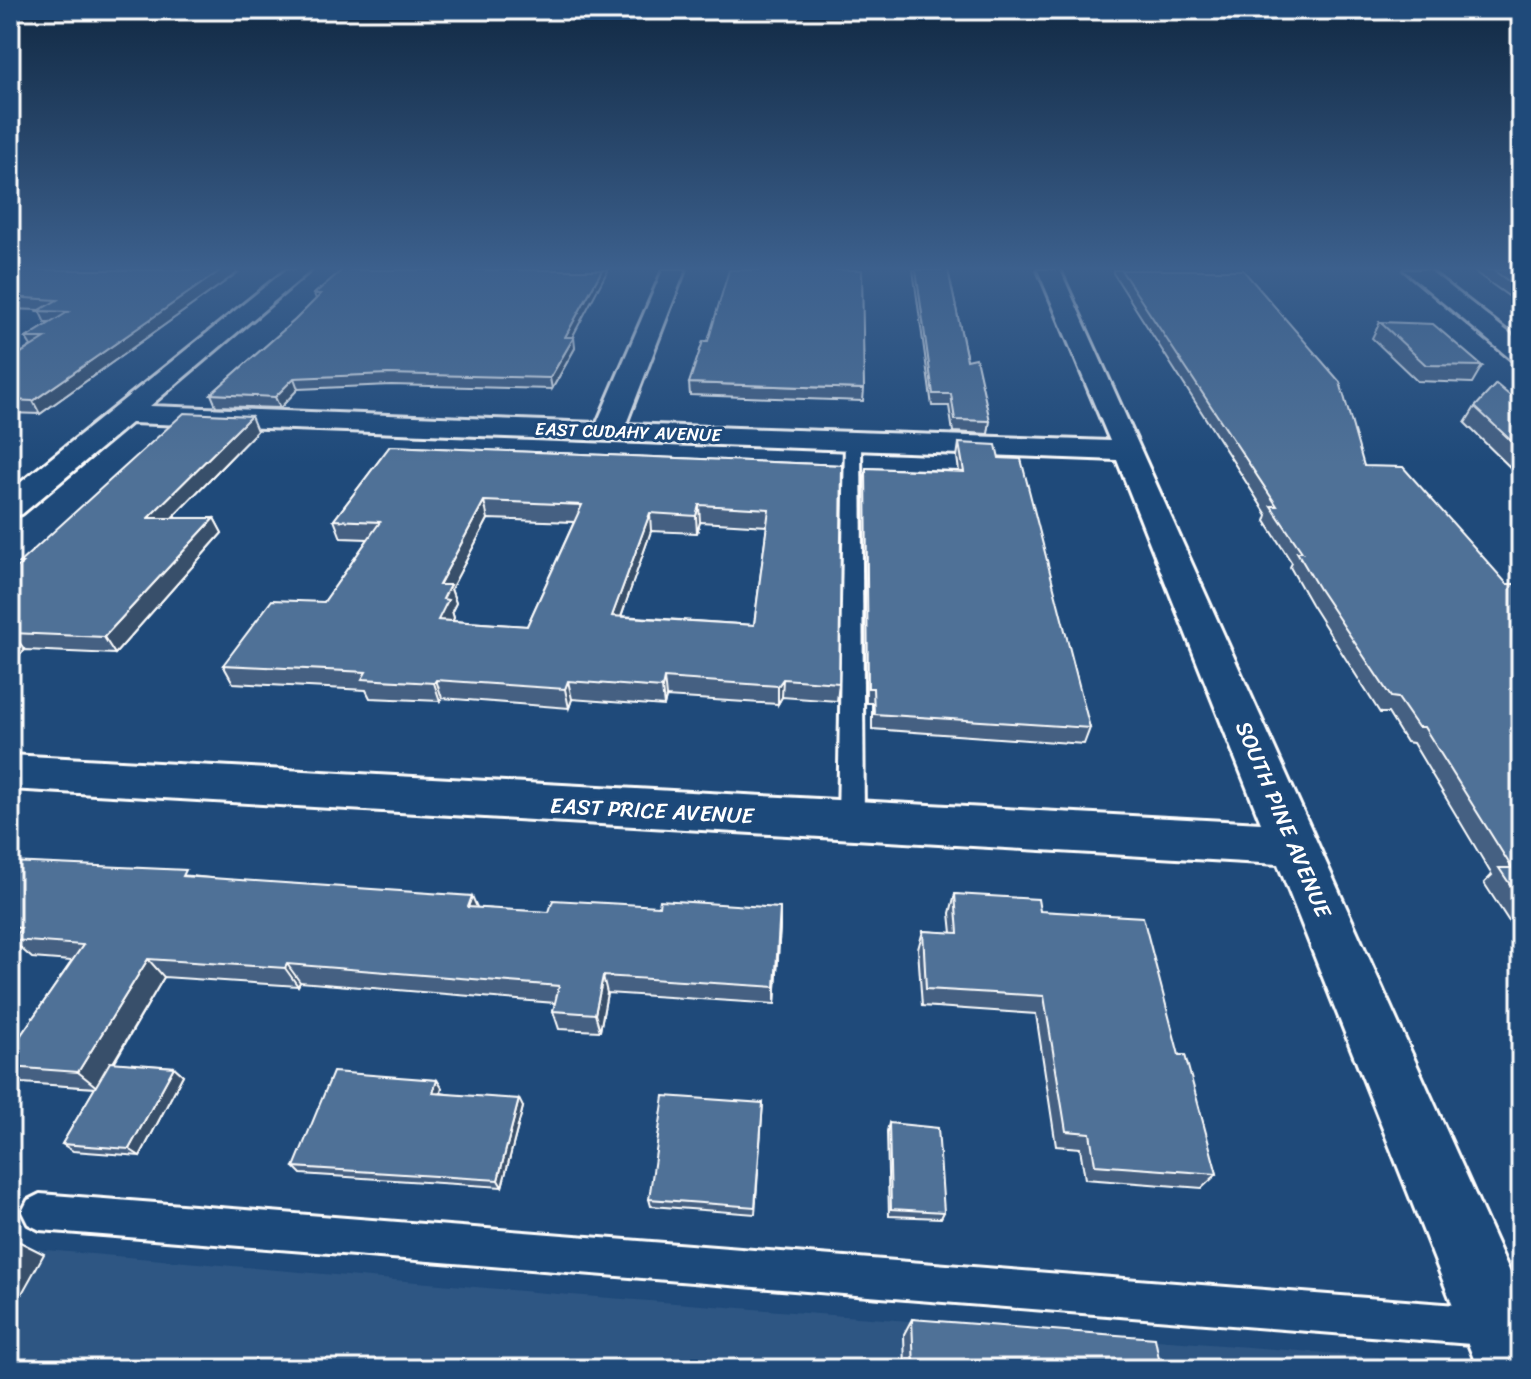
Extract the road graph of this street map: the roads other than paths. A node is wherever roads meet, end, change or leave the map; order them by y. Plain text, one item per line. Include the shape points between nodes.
1 (223, 334) edge
2 (648, 334) edge
3 (1077, 334) edge
4 (1495, 334) edge
5 (1521, 355) edge
6 (127, 414) junction
7 (608, 431) junction
8 (853, 440) junction
9 (1129, 451) junction
10 (10, 507) edge
11 (10, 772) edge
12 (851, 821) junction
13 (1295, 845) junction
14 (40, 1212) dead end
15 (1511, 1341) edge

1 - 6 street
2 - 7 street
3 - 9 street, SOUTH PINE AVENUE
4 - 5 street
6 - 7 street, EAST CUDAHY AVENUE
6 - 10 street
7 - 8 street, EAST CUDAHY AVENUE
8 - 9 street, EAST CUDAHY AVENUE
8 - 12 lane
9 - 13 street, SOUTH PINE AVENUE
11 - 12 street, EAST PRICE AVENUE
12 - 13 street, EAST PRICE AVENUE
13 - 15 street, SOUTH PINE AVENUE
14 - 15 lane

